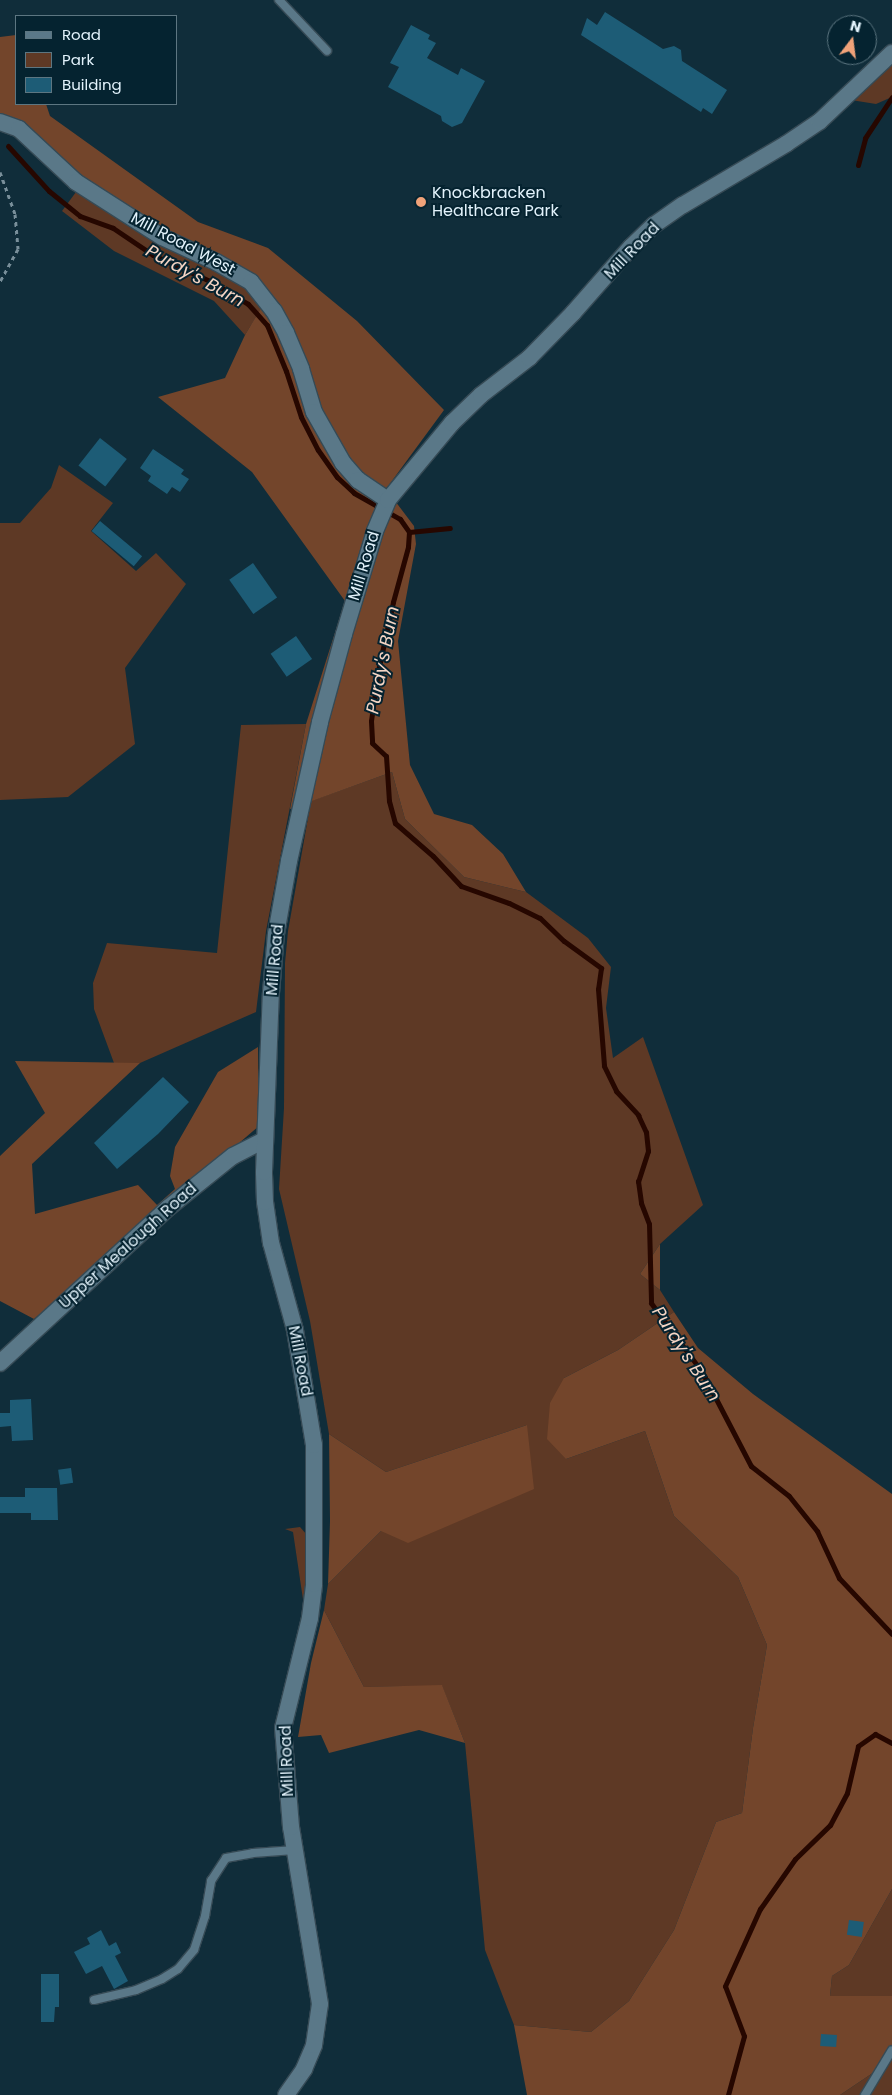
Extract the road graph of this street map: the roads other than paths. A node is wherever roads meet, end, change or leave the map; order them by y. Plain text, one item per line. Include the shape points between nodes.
1 (279, 0) edge
2 (327, 51) dead end
3 (892, 53) edge
4 (0, 122) edge
5 (388, 500) junction
6 (265, 1140) junction
7 (0, 1363) edge
8 (295, 1850) junction
9 (94, 2000) dead end
10 (892, 2050) edge
11 (286, 2095) edge
12 (865, 2095) edge

1 - 2 lane
3 - 5 street, Mill Road via 820,121 654,224 529,358 452,423
4 - 5 street, Mill Road West via 19,129 76,182 162,237 251,282 274,311 286,333 314,412 343,463 358,480
5 - 6 street, Mill Road via 375,531 320,722 284,888 271,993
6 - 7 street, Upper Mealough Road via 233,1156 168,1208
6 - 8 street, Mill Road via 265,1202 271,1243 295,1330 314,1446 314,1584 310,1618 283,1728
8 - 9 lane via 226,1858 211,1881 205,1916 194,1950 178,1969 136,1990
8 - 11 street, Mill Road via 320,2004 314,2045 304,2069
10 - 12 lane

